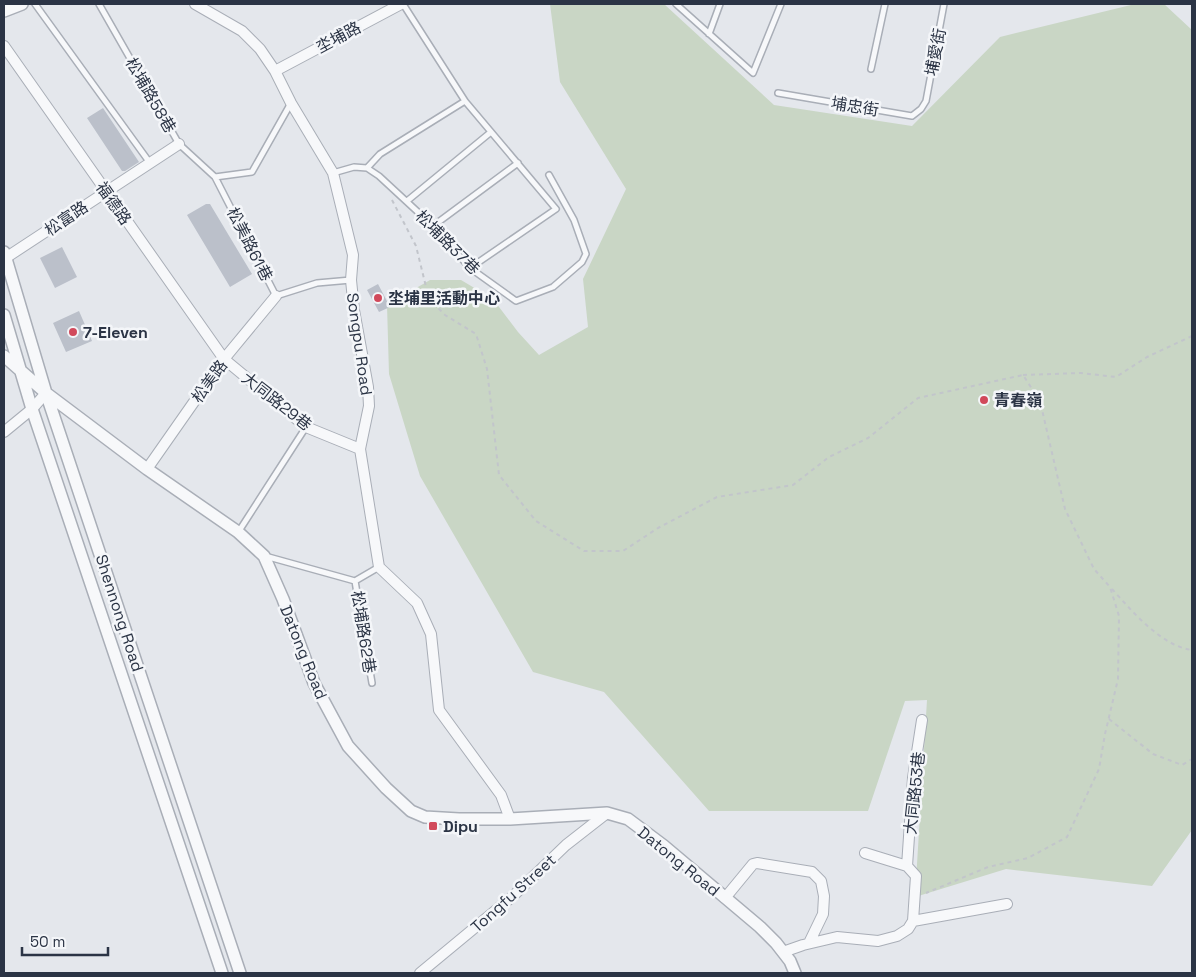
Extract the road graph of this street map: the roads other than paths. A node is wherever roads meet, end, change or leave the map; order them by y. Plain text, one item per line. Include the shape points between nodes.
1 (22, 4) edge
2 (35, 4) edge
3 (98, 4) edge
4 (197, 4) edge
5 (402, 4) edge
6 (677, 4) edge
7 (720, 4) edge
8 (781, 4) edge
9 (885, 4) edge
10 (944, 4) edge
11 (4, 11) edge
12 (709, 34) junction
13 (4, 46) edge
14 (871, 69) dead end
15 (275, 71) junction
16 (778, 93) dead end
17 (926, 100) joint
18 (465, 101) junction
19 (291, 103) junction
20 (492, 132) junction
21 (179, 144) junction
22 (518, 163) junction
23 (151, 164) junction
24 (367, 168) junction
25 (333, 173) junction
26 (549, 175) dead end
27 (215, 177) junction
28 (106, 191) junction
29 (407, 201) junction
30 (433, 226) junction
31 (5, 257) edge
32 (470, 268) junction
33 (352, 280) junction
34 (276, 296) junction
35 (4, 315) edge
36 (4, 356) edge
37 (224, 360) junction
38 (19, 368) junction
39 (46, 393) junction
40 (32, 409) junction
41 (306, 427) junction
42 (4, 432) edge
43 (360, 449) junction
44 (147, 468) junction
45 (238, 532) junction
46 (264, 556) junction
47 (379, 567) junction
48 (355, 581) junction
49 (372, 683) dead end
50 (922, 720) dead end
51 (607, 812) junction
52 (510, 818) junction
53 (866, 853) dead end
54 (907, 866) junction
55 (725, 898) junction
56 (1007, 904) dead end
57 (912, 921) junction
58 (809, 943) junction
59 (783, 952) junction
60 (222, 973) edge
61 (240, 973) edge
62 (420, 973) edge
63 (795, 973) edge

1 - 11 street
2 - 23 lane
3 - 21 lane, 松埔路58巷
4 - 15 street, Songpu Road via 242,31
5 - 15 street, 坔埔路
5 - 18 lane
6 - 12 lane
7 - 12 lane
8 - 12 lane via 753,73
9 - 14 lane
10 - 17 lane, 埔愛街
13 - 28 street, 福德路
15 - 19 street, Songpu Road
16 - 17 lane, 埔忠街 via 912,116
18 - 20 lane
18 - 24 lane via 380,154
19 - 25 street, Songpu Road
19 - 27 lane via 252,172
20 - 22 lane
20 - 29 lane
21 - 23 street, 松富路
21 - 27 lane, 松埔路58巷
22 - 30 lane
22 - 32 lane via 556,209
23 - 28 street, 松富路
24 - 25 lane via 354,167
24 - 29 lane, 松埔路37巷
25 - 33 street, Songpu Road via 353,255
26 - 32 lane, 松埔路37巷 via 574,220 586,254 582,262 553,287 516,301
27 - 34 lane, 松美路61巷
28 - 31 street, 松富路
28 - 37 street, 福德路
29 - 30 lane, 松埔路37巷
30 - 32 lane, 松埔路37巷
31 - 39 street, Shennong Road
33 - 34 lane, 松美路61巷 via 317,282
33 - 43 street, Songpu Road via 369,406
34 - 37 street, 松美路
35 - 38 street, Shennong Road
36 - 38 street, Datong Road
37 - 41 street, 大同路29巷
37 - 44 street, 松美路
38 - 39 street, Datong Road
38 - 40 street, Shennong Road
39 - 40 street
39 - 44 street, Datong Road
39 - 61 street, Shennong Road
40 - 42 street
40 - 60 street, Shennong Road
41 - 43 street, 大同路29巷
41 - 45 lane
43 - 47 street, Songpu Road
44 - 45 street, Datong Road
45 - 46 street, Datong Road
46 - 48 lane, 松埔路62巷
46 - 52 street, Datong Road via 314,683 348,746 386,788 411,811 425,817
47 - 48 lane, 松埔路62巷
47 - 52 street via 417,603 431,634 440,710 501,795
48 - 49 lane, 松埔路62巷
50 - 54 street, 大同路53巷 via 913,778
51 - 52 street, Datong Road
51 - 55 street, Datong Road via 628,819
51 - 62 street, Tongfu Street
53 - 54 street
54 - 57 street, 大同路53巷 via 916,876
55 - 58 street via 753,864 812,872 821,882 824,896 823,914
55 - 59 street, Datong Road via 760,927
56 - 57 street
57 - 58 street via 897,936 878,941 837,937
58 - 59 street
59 - 63 street, Datong Road

